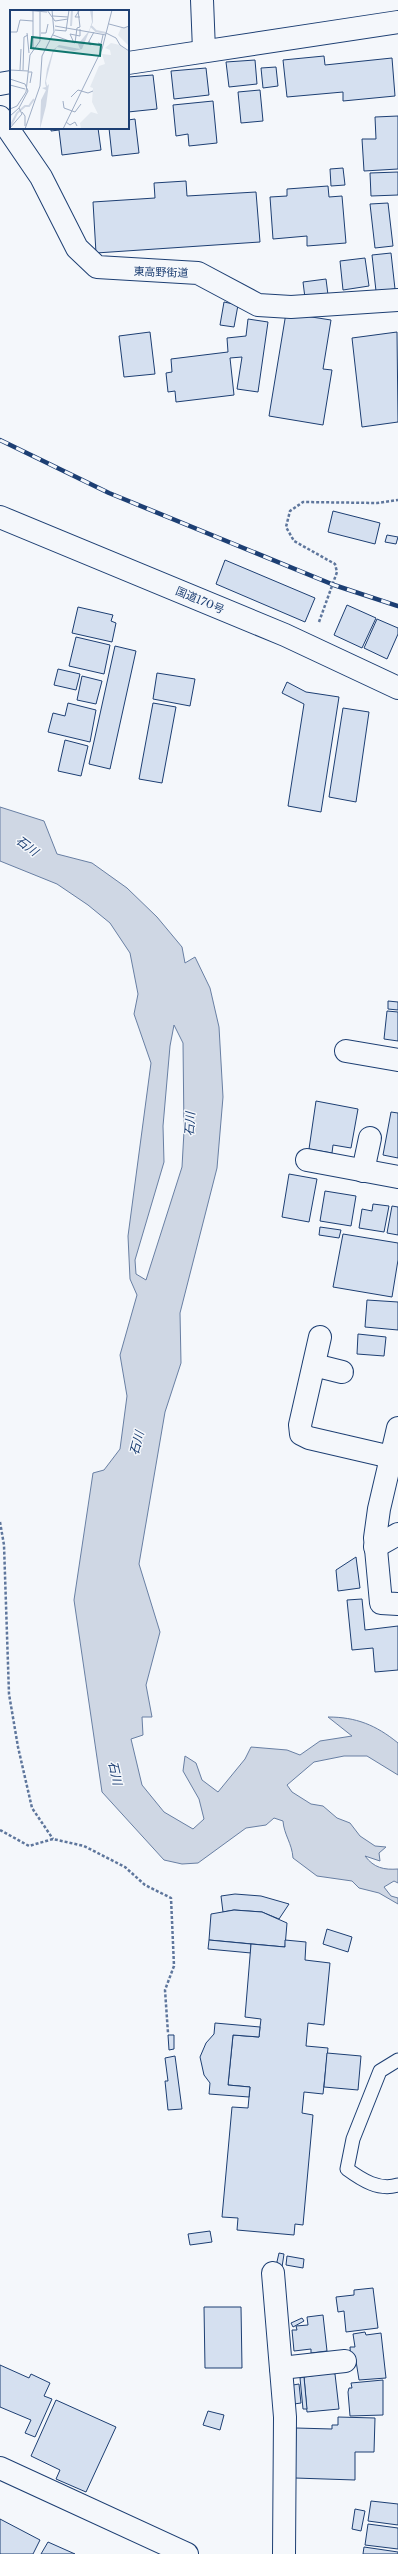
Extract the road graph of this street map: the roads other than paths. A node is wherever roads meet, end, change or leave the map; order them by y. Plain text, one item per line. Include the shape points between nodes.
1 (202, 0) edge
2 (398, 22) edge
3 (204, 50) junction
4 (129, 63) edge
5 (10, 82) edge
6 (0, 84) edge
7 (0, 116) edge
8 (398, 300) edge
9 (0, 517) edge
10 (398, 688) edge
11 (346, 1051) dead end
12 (398, 1060) edge
13 (370, 1138) dead end
14 (307, 1160) dead end
15 (363, 1171) junction
16 (398, 1177) edge
17 (320, 1337) dead end
18 (314, 1365) junction
19 (342, 1372) dead end
20 (398, 1428) edge
21 (391, 1457) junction
22 (398, 1534) edge
23 (375, 1547) junction
24 (398, 1604) edge
25 (398, 2060) edge
26 (398, 2185) edge
27 (273, 2273) dead end
28 (345, 2361) dead end
29 (281, 2368) junction
30 (0, 2468) edge
31 (187, 2554) edge
32 (284, 2554) edge

1 - 3 main road
2 - 3 main road
3 - 4 main road
5 - 6 main road
7 - 8 main road, 東高野街道 via 41,177 77,248 97,267 198,273 258,305 291,307
9 - 10 main road, 国道170号 via 309,646
11 - 12 main road
13 - 15 main road
14 - 15 main road
15 - 16 main road
17 - 18 main road
18 - 19 main road
18 - 21 main road via 300,1425 301,1434
20 - 21 main road
21 - 23 main road via 379,1509
22 - 23 main road
23 - 24 main road via 381,1603
25 - 26 lane via 380,2071 353,2139 347,2169 363,2181 388,2188
27 - 29 main road
28 - 29 main road
29 - 32 main road via 285,2417
30 - 31 main road

